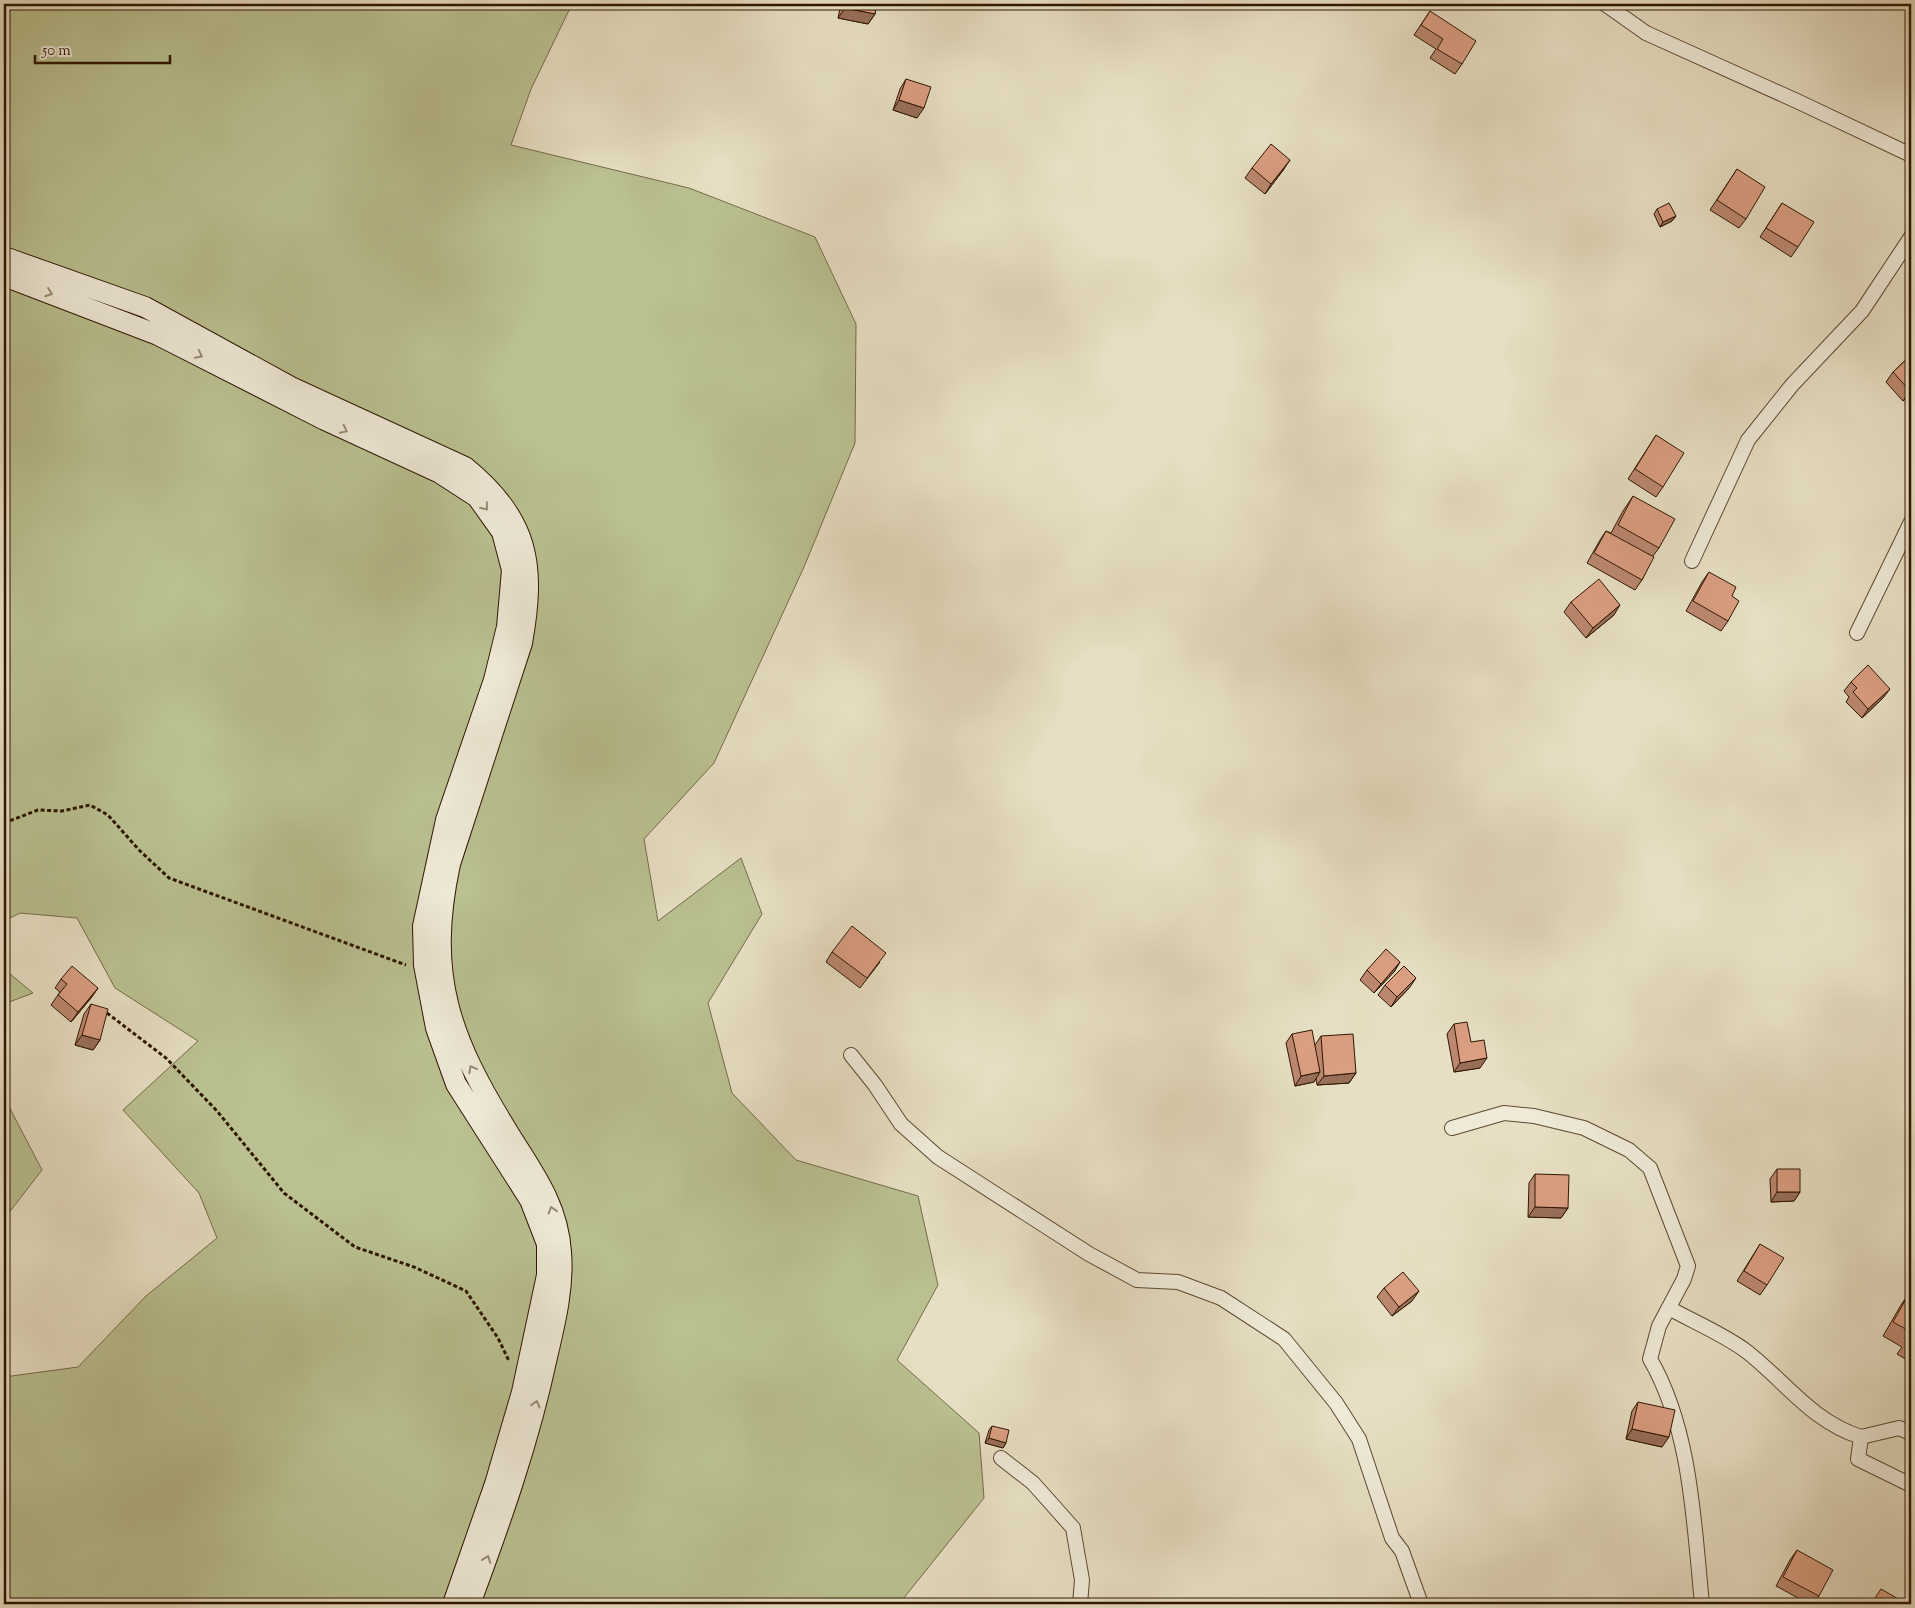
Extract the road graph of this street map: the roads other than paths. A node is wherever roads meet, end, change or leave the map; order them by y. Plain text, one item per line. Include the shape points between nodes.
1 (1605, 4) edge
2 (1911, 155) edge
3 (1911, 236) edge
4 (4, 257) edge
5 (4, 276) edge
6 (1911, 522) edge
7 (1692, 561) dead end
8 (1857, 633) dead end
9 (851, 1055) dead end
10 (1452, 1128) dead end
11 (1669, 1308) junction
12 (1911, 1433) edge
13 (1861, 1436) junction
14 (1001, 1458) dead end
15 (1911, 1485) edge
16 (453, 1604) edge
17 (470, 1604) edge
18 (1080, 1604) edge
19 (1421, 1604) edge
20 (1702, 1604) edge

1 - 2 street via 1646,33
3 - 7 street via 1862,310 1792,385 1748,440
17 -> 4 main road via 522,1458 554,1327 560,1280 561,1252 556,1222 546,1193 470,1068 450,1016 441,964 443,896 450,864 522,643 529,576 519,531 505,506 465,467 291,387 145,307
5 -> 16 main road via 158,335 362,439 440,473 477,497 499,526 510,554 512,570 507,627 494,680 446,820 423,926 425,972 436,1028 456,1084 516,1174 541,1224 547,1244 548,1275 522,1392 495,1484
6 - 8 street
9 - 19 street via 901,1124 938,1157 1089,1254 1137,1280 1178,1282 1221,1298 1284,1339 1336,1403 1359,1440 1392,1538 1402,1551
10 - 11 street via 1504,1113 1534,1116 1584,1128 1629,1150 1650,1168 1688,1266
11 - 13 street via 1745,1350 1791,1393 1840,1430
11 - 20 street via 1659,1326 1650,1359 1664,1383 1682,1438
12 - 13 street via 1899,1428
13 - 15 street via 1858,1459
14 - 18 street via 1033,1482 1073,1528 1082,1580

